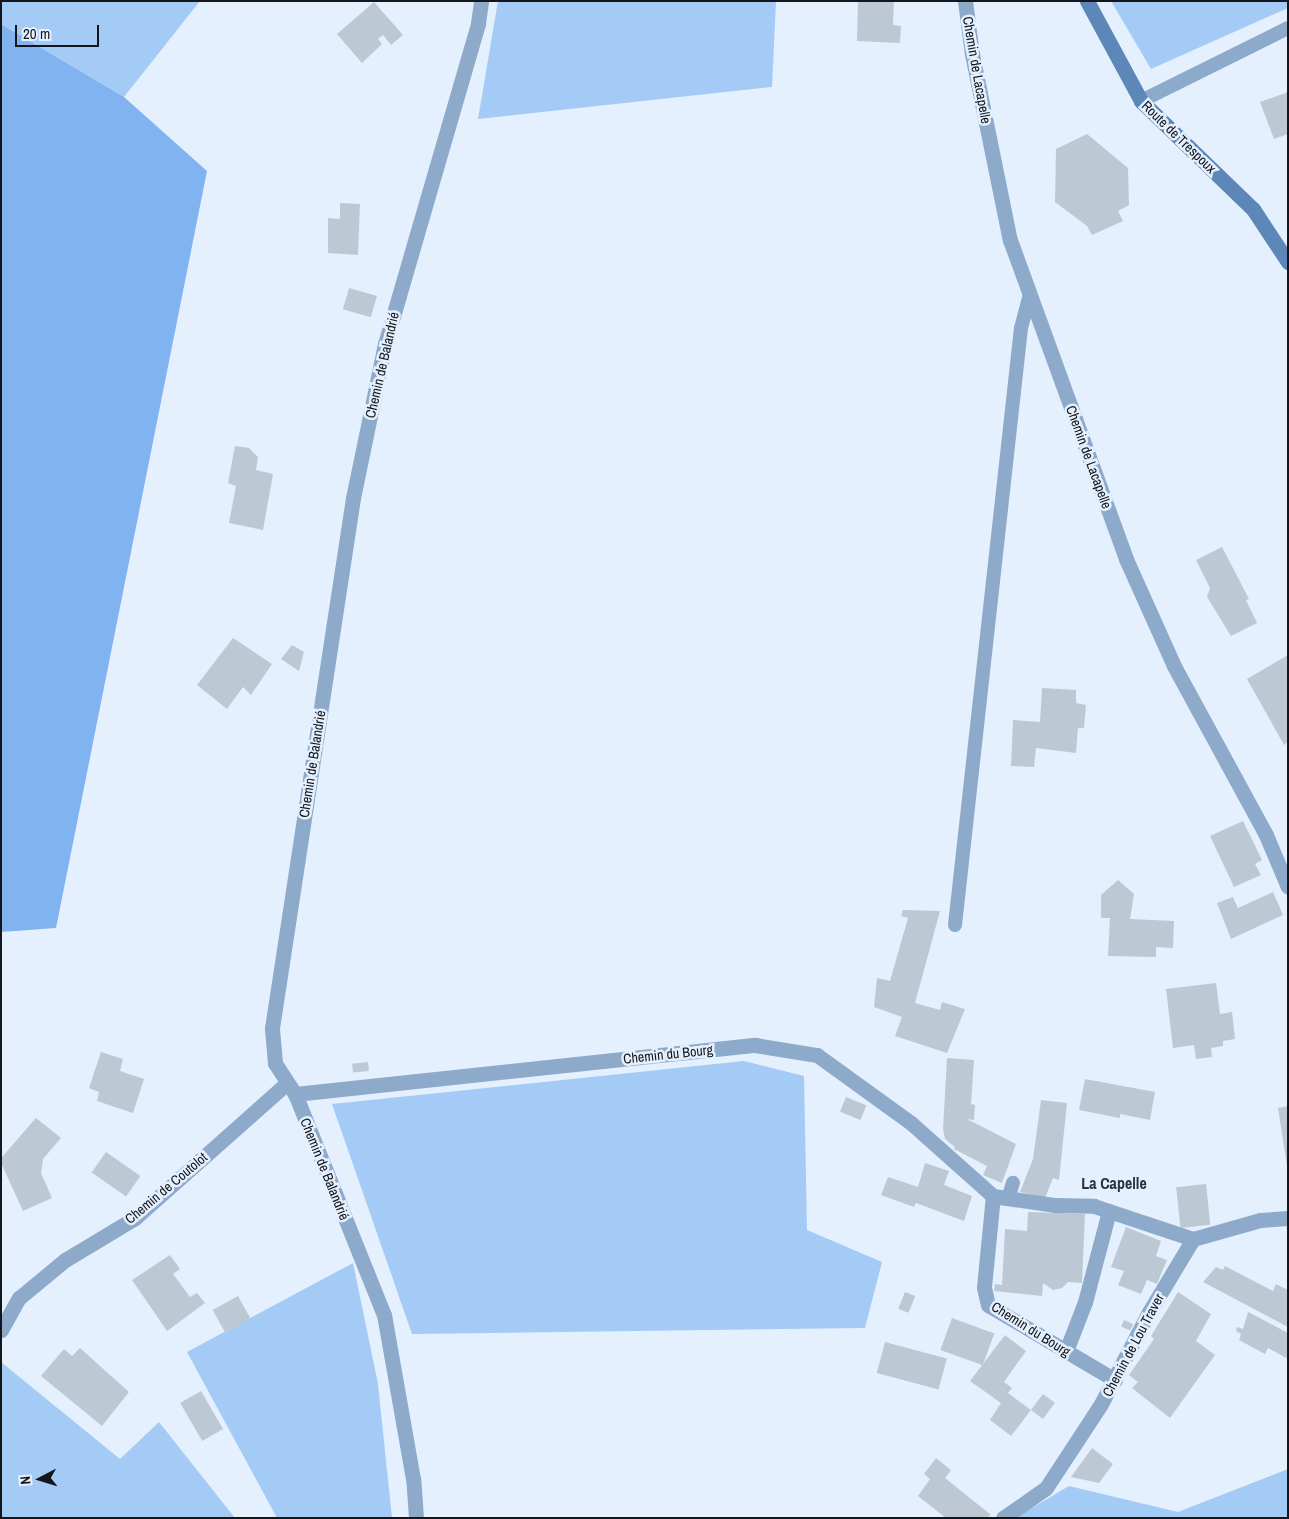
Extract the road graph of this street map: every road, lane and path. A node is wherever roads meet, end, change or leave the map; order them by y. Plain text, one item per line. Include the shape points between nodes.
1 (482, 1) edge
2 (965, 1) edge
3 (1087, 1) edge
4 (1288, 28) edge
5 (1141, 101) junction
6 (1288, 262) edge
7 (1030, 295) junction
8 (1288, 887) edge
9 (955, 925) dead end
10 (291, 1088) junction
11 (1013, 1184) dead end
12 (993, 1196) junction
13 (1008, 1199) junction
14 (1109, 1211) junction
15 (1288, 1218) edge
16 (1193, 1239) junction
17 (1, 1330) edge
18 (1066, 1351) junction
19 (1115, 1380) junction
20 (416, 1518) edge
21 (1003, 1518) edge

1 - 10 street, Chemin de Balandrié via 385,344 353,498 272,1028 275,1063
2 - 7 street, Chemin de Lacapelle via 972,54 1010,240
3 - 5 street, Route de Trespoux
4 - 5 lane
5 - 6 street, Route de Trespoux via 1254,209
7 - 8 street, Chemin de Lacapelle via 1144,604 1266,835
7 - 9 lane via 1021,328
10 - 12 street, Chemin du Bourg via 755,1045 817,1054 911,1123
10 - 17 street, Chemin de Coutolot via 135,1218 65,1260 19,1298
10 - 20 street, Chemin de Balandrié via 384,1315 413,1479
11 - 13 lane
12 - 13 street
12 - 18 street, Chemin du Bourg via 984,1287 988,1305
13 - 14 street via 1094,1206
14 - 16 street
14 - 18 street via 1085,1302
15 - 16 street via 1260,1220
16 - 19 street, Chemin de Lou Traver via 1149,1312
18 - 19 street, Chemin du Bourg
19 - 21 street, Chemin de Lou Traver via 1046,1488

